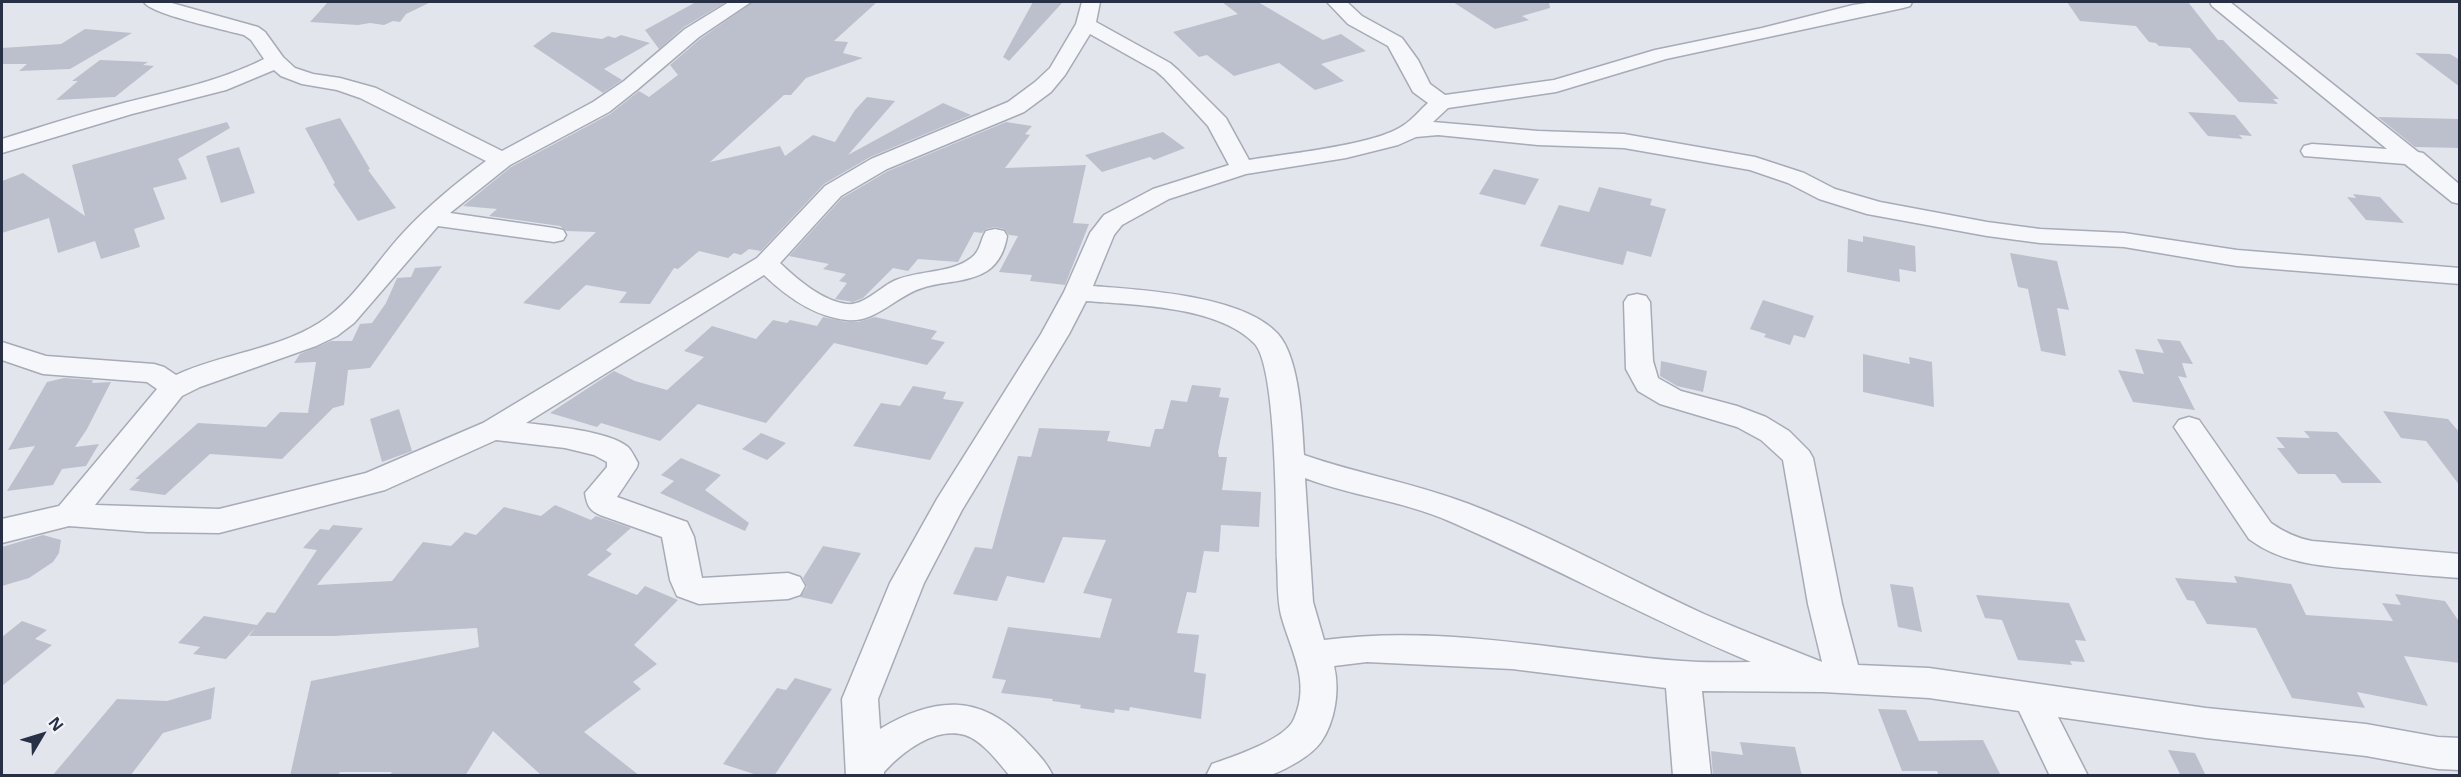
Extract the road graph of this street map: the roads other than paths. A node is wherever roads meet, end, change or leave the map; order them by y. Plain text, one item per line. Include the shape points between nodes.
1 (153, 2) edge
2 (741, 2) edge
3 (1336, 2) edge
4 (1903, 2) edge
5 (2219, 2) edge
6 (1088, 13) edge
7 (276, 61) junction
8 (1441, 102) junction
9 (1410, 131) junction
10 (2, 146) edge
11 (2312, 151) dead end
12 (2415, 158) junction
13 (502, 160) junction
14 (1242, 168) junction
15 (2460, 197) edge
16 (432, 218) junction
17 (554, 235) dead end
18 (995, 236) dead end
19 (766, 263) junction
20 (2460, 276) edge
21 (1077, 292) junction
22 (1637, 302) dead end
23 (2, 351) edge
24 (172, 389) junction
25 (2189, 427) dead end
26 (493, 430) junction
27 (1287, 460) junction
28 (69, 515) junction
29 (2, 531) edge
30 (2460, 566) edge
31 (788, 586) dead end
32 (1315, 656) junction
33 (1683, 676) junction
34 (1834, 679) junction
35 (2030, 697) junction
36 (2460, 754) edge
37 (865, 771) edge
38 (1034, 776) edge
39 (1224, 776) edge
40 (1692, 776) edge
41 (2069, 776) edge

1 - 7 street via 251,31
2 - 13 street via 692,33 602,107
3 - 8 street via 1355,20 1395,42 1421,87
4 - 8 street via 1662,54 1556,86
5 - 12 street
6 - 14 street via 1171,74 1218,123
6 - 19 street via 1058,71 1029,98 1006,112 879,164 833,191
7 - 10 street via 219,86
7 - 13 street via 288,72 309,80 368,93
8 - 9 street
9 - 14 street via 1369,147
9 - 20 street via 1438,128 1538,138 1624,141 1755,164 1827,194 1876,209 1987,229 2124,240 2237,258
11 - 12 street
12 - 15 street
13 - 16 street
14 - 21 street via 1161,194 1113,220 1102,233
16 - 17 street
16 - 24 street via 345,317 327,330
18 - 19 street via 993,251 979,265 959,274 904,285 858,313 834,310 780,277
19 - 26 street
21 - 27 street via 1174,303 1226,314 1256,329 1274,347 1285,398
21 - 37 street via 907,583 860,699
22 - 34 street via 1641,373 1647,385 1770,431 1798,458
23 - 24 street via 43,365 154,373
24 - 28 street
25 - 30 street via 2260,531 2276,544 2312,553
26 - 28 street via 374,482 219,521
26 - 31 street via 586,441 619,455 622,467 601,493 602,503 676,531 689,587 699,591
27 - 32 street via 1298,616
27 - 34 street via 1458,512 1694,624
28 - 29 street
32 - 33 street via 1367,648 1501,655
32 - 39 street via 1320,687 1308,730 1248,769
33 - 34 street
33 - 40 street
34 - 35 street via 1929,684
35 - 36 street
35 - 41 street
37 - 38 street via 890,742 915,728 961,719 976,723 999,740

